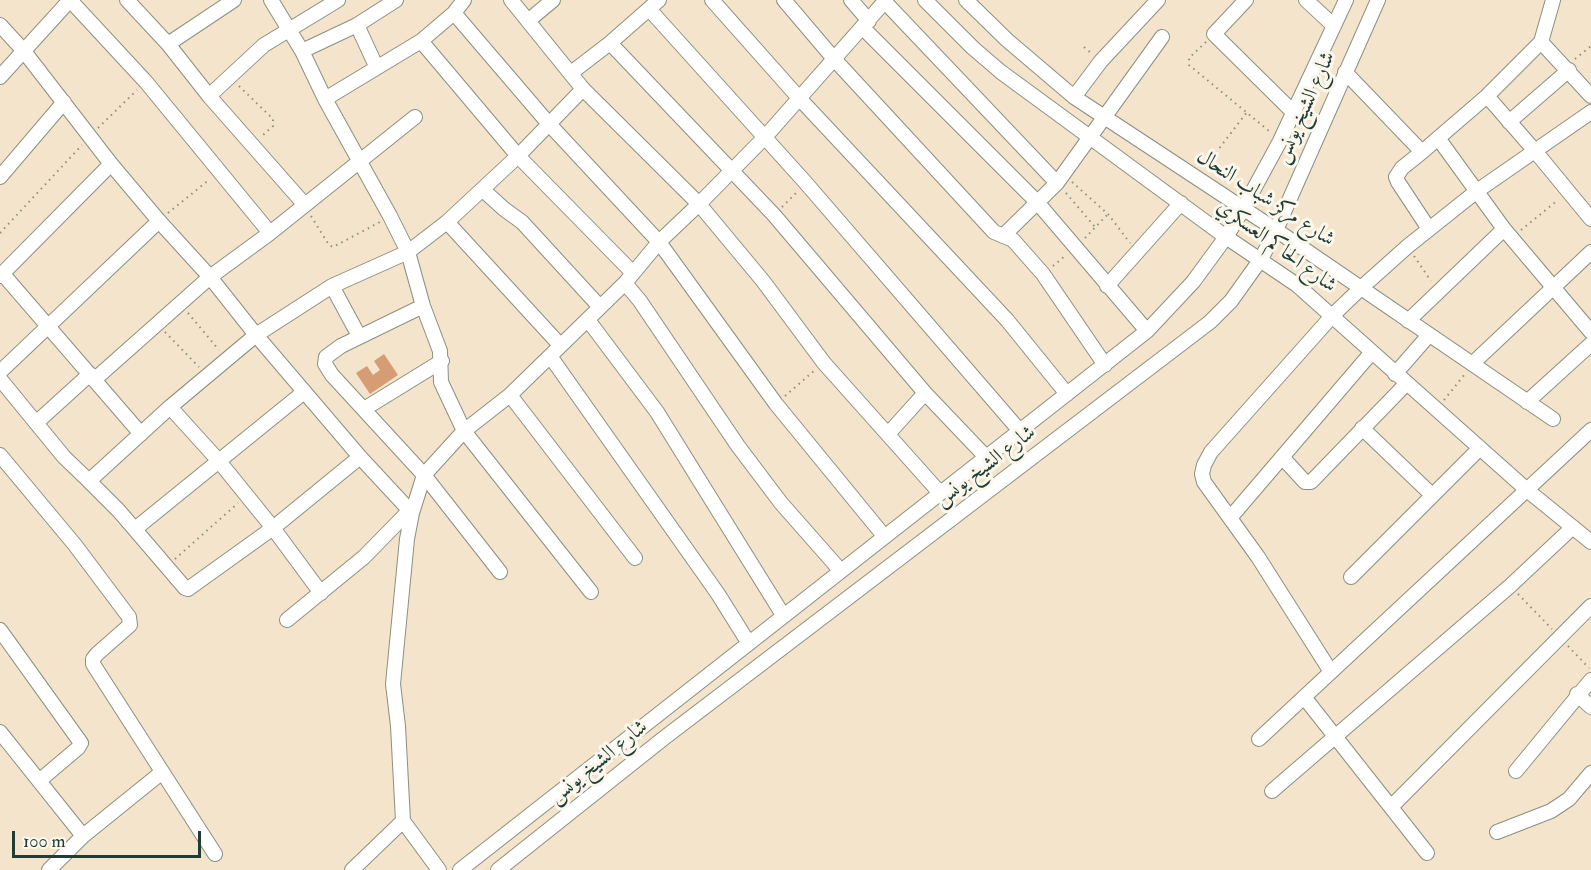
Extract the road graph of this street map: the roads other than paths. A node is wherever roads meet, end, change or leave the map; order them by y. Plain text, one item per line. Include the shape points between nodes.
1 (70, 0) edge
2 (234, 0) edge
3 (271, 0) edge
4 (338, 0) edge
5 (396, 0) edge
6 (464, 0) edge
7 (512, 0) edge
8 (553, 0) edge
9 (711, 0) edge
10 (784, 0) edge
11 (851, 0) edge
12 (925, 0) edge
13 (966, 0) edge
14 (1158, 0) edge
15 (1246, 0) edge
16 (1306, 0) edge
17 (1346, 0) edge
18 (1378, 0) edge
19 (1553, 0) edge
20 (886, 1) edge
21 (137, 3) edge
22 (654, 4) edge
23 (454, 13) junction
24 (528, 21) junction
25 (866, 24) junction
26 (0, 25) edge
27 (357, 25) junction
28 (1334, 26) junction
29 (289, 29) junction
30 (1162, 38) dead end
31 (421, 41) junction
32 (1541, 42) junction
33 (610, 43) junction
34 (168, 44) junction
35 (23, 51) junction
36 (302, 51) junction
37 (835, 60) junction
38 (376, 66) junction
39 (1567, 68) junction
40 (1345, 72) junction
41 (571, 73) junction
42 (0, 77) edge
43 (583, 89) junction
44 (209, 96) junction
45 (1487, 96) junction
46 (1591, 96) edge
47 (1074, 97) junction
48 (799, 98) junction
49 (325, 99) junction
50 (64, 102) junction
51 (1591, 112) edge
52 (1294, 113) junction
53 (415, 117) dead end
54 (1105, 118) junction
55 (1509, 122) junction
56 (549, 123) junction
57 (1091, 136) junction
58 (765, 137) junction
59 (1438, 138) junction
60 (1535, 150) junction
61 (1422, 152) junction
62 (518, 156) junction
63 (358, 161) junction
64 (111, 164) junction
65 (731, 172) junction
66 (0, 177) edge
67 (1060, 178) junction
68 (483, 190) junction
69 (1477, 191) junction
70 (1037, 202) junction
71 (1181, 203) junction
72 (699, 204) junction
73 (305, 206) junction
74 (1243, 209) junction
75 (1591, 219) edge
76 (159, 221) junction
77 (447, 222) junction
78 (1429, 229) junction
79 (1276, 230) junction
80 (270, 233) junction
81 (1508, 234) junction
82 (1003, 236) junction
83 (1226, 237) junction
84 (659, 242) junction
85 (408, 252) junction
86 (1591, 252) edge
87 (1261, 259) junction
88 (1, 274) edge
89 (210, 277) junction
90 (629, 278) junction
91 (332, 286) junction
92 (1107, 286) junction
93 (1361, 288) junction
94 (1553, 288) junction
95 (423, 306) junction
96 (600, 307) junction
97 (1333, 315) junction
98 (588, 320) junction
99 (1408, 321) junction
100 (49, 326) junction
101 (1147, 331) junction
102 (1591, 332) edge
103 (255, 335) junction
104 (1429, 335) junction
105 (359, 336) junction
106 (1591, 344) edge
107 (560, 345) junction
108 (1372, 352) junction
109 (550, 356) junction
110 (442, 361) junction
111 (1472, 364) junction
112 (1105, 365) junction
113 (0, 372) edge
114 (1395, 374) junction
115 (92, 377) junction
116 (0, 379) edge
117 (1406, 384) junction
118 (304, 392) junction
119 (925, 393) junction
120 (1067, 394) junction
121 (510, 395) junction
122 (1527, 402) junction
123 (170, 407) junction
124 (364, 409) junction
125 (1553, 419) dead end
126 (36, 423) junction
127 (1362, 428) junction
128 (1591, 430) edge
129 (464, 431) junction
130 (1020, 431) junction
131 (889, 433) junction
132 (141, 434) junction
133 (1480, 448) junction
134 (0, 454) edge
135 (986, 457) junction
136 (1282, 457) junction
137 (360, 458) junction
138 (218, 460) junction
139 (424, 475) junction
140 (89, 481) junction
141 (1527, 490) junction
142 (940, 493) junction
143 (1432, 495) junction
144 (411, 511) junction
145 (1230, 518) junction
146 (1573, 527) junction
147 (273, 528) junction
148 (135, 529) junction
149 (884, 536) junction
150 (1590, 540) edge
151 (635, 558) dead end
152 (840, 570) junction
153 (500, 572) dead end
154 (1351, 577) dead end
155 (591, 592) dead end
156 (321, 593) junction
157 (1591, 606) edge
158 (783, 615) junction
159 (287, 620) dead end
160 (765, 629) junction
161 (0, 630) edge
162 (748, 642) junction
163 (780, 650) junction
164 (1331, 672) junction
165 (1591, 680) edge
166 (1577, 694) junction
167 (1304, 697) junction
168 (1591, 707) edge
169 (0, 732) edge
170 (1335, 737) junction
171 (1259, 739) dead end
172 (1516, 771) dead end
173 (161, 773) junction
174 (1591, 773) edge
175 (39, 781) junction
176 (1272, 791) dead end
177 (1391, 807) junction
178 (403, 821) junction
179 (1497, 832) dead end
180 (82, 836) junction
181 (1427, 853) dead end
182 (215, 854) dead end
183 (49, 870) edge
184 (352, 870) edge
185 (440, 870) edge
186 (460, 870) edge
187 (498, 870) edge

1 - 35 street
1 - 80 street via 146,82
2 - 34 street
3 - 29 street
4 - 29 street
5 - 27 street
6 - 23 street
7 - 24 street
8 - 24 street
9 - 48 street
10 - 37 street
11 - 25 street
12 - 57 street, شارع الحاكم العسكري via 1001,72
13 - 47 street, شارع مركز شباب النحال
14 - 47 street via 1101,61
15 - 52 street via 1214,34
16 - 28 street
17 - 28 street, شارع الشيخ يونس
18 - 40 street, شارع الشيخ يونس
19 - 32 street
20 - 25 street
20 - 67 street
21 - 34 street
22 - 33 street
22 - 58 street
23 - 31 street
23 - 56 street
24 - 41 street
25 - 37 street
25 - 70 street
26 - 35 street
27 - 36 street
27 - 38 street
28 - 52 street, شارع الشيخ يونس
29 - 36 street
29 - 44 street via 264,45
30 - 54 street
31 - 38 street
31 - 62 street
32 - 39 street
32 - 45 street
33 - 41 street
33 - 65 street
34 - 44 street
35 - 42 street
35 - 50 street
36 - 49 street
37 - 48 street
37 - 82 street via 994,232
38 - 49 street
39 - 46 street
39 - 55 street
40 - 61 street
40 - 79 street, شارع الشيخ يونس
41 - 43 street
43 - 56 street
43 - 72 street
44 - 73 street
45 - 55 street
45 - 59 street
47 - 54 street, شارع مركز شباب النحال
48 - 58 street
48 - 120 street via 1007,320
49 - 63 street
50 - 64 street
50 - 66 street
51 - 60 street
52 - 74 street, شارع الشيخ يونس
53 - 63 street
54 - 57 street
54 - 74 street, شارع مركز شباب النحال
55 - 60 street
56 - 62 street
56 - 84 street
57 - 67 street
57 - 71 street, شارع الحاكم العسكري
58 - 65 street
58 - 130 street
59 - 61 street
59 - 69 street
60 - 69 street
60 - 75 street
61 - 78 street via 1396,177
62 - 68 street
62 - 90 street
63 - 73 street
63 - 85 street
64 - 76 street
64 - 88 street
65 - 72 street
65 - 119 street via 774,216
67 - 70 street
68 - 77 street
68 - 96 street via 522,222
69 - 78 street
69 - 81 street
70 - 82 street
70 - 92 street
71 - 83 street, شارع الحاكم العسكري
71 - 92 street
72 - 84 street
72 - 131 street via 824,363
73 - 80 street
74 - 79 street, شارع مركز شباب النحال
74 - 83 street, شارع الشيخ يونس
76 - 89 street
76 - 100 street
77 - 85 street
77 - 107 street
78 - 93 street
79 - 87 street, شارع الشيخ يونس
79 - 93 street, شارع مركز شباب النحال
80 - 89 street
81 - 94 street
81 - 99 street
82 - 112 street via 1014,240 1043,274
83 - 87 street, شارع الحاكم العسكري
83 - 101 street, شارع الشيخ يونس via 1193,282
84 - 90 street
84 - 149 street via 776,404
85 - 91 street
85 - 95 street
86 - 94 street
87 - 97 street, شارع الحاكم العسكري
87 - 163 street, شارع الشيخ يونس via 1231,301 1187,341
88 - 100 street
89 - 103 street
89 - 115 street
90 - 96 street
90 - 152 street via 640,301 738,446
91 - 103 street
91 - 105 street
92 - 101 street
93 - 97 street
93 - 99 street, شارع مركز شباب النحال
94 - 102 street
94 - 111 street
95 - 105 street
95 - 110 street
96 - 98 street
97 - 108 street, شارع الحاكم العسكري
97 - 145 street via 1211,452 1204,465 1204,482
98 - 107 street
98 - 158 street via 657,412
99 - 104 street, شارع مركز شباب النحال
100 - 113 street
100 - 115 street
101 - 112 street, شارع الشيخ يونس
103 - 118 street
103 - 123 street
104 - 111 street, شارع مركز شباب النحال
104 - 114 street
105 - 124 street via 326,357 325,364
106 - 122 street
107 - 109 street
108 - 114 street, شارع الحاكم العسكري
108 - 136 street
109 - 121 street
109 - 162 street
110 - 124 street
110 - 129 street via 441,382
111 - 122 street, شارع مركز شباب النحال
112 - 120 street, شارع الشيخ يونس
114 - 117 street, شارع الحاكم العسكري
115 - 126 street
115 - 132 street
116 - 126 street
117 - 127 street
117 - 133 street, شارع الحاكم العسكري
118 - 137 street
118 - 138 street
119 - 131 street
119 - 135 street
120 - 130 street, شارع الشيخ يونس
121 - 129 street
121 - 151 street
122 - 125 street, شارع مركز شباب النحال
123 - 132 street
123 - 138 street
124 - 139 street
126 - 140 street
127 - 136 street via 1308,483
127 - 143 street
128 - 141 street
129 - 139 street
129 - 155 street
130 - 135 street, شارع الشيخ يونس
131 - 142 street
132 - 140 street
133 - 141 street, شارع الحاكم العسكري
133 - 143 street
134 - 173 street via 129,617 130,625 97,654 93,664
135 - 142 street, شارع الشيخ يونس
136 - 145 street
137 - 144 street
137 - 147 street
138 - 147 street
138 - 148 street
139 - 144 street
139 - 153 street
140 - 148 street
141 - 146 street, شارع الحاكم العسكري
141 - 164 street
142 - 149 street, شارع الشيخ يونس
143 - 154 street
144 - 156 street
144 - 178 street via 393,684
145 - 164 street
146 - 150 street, شارع الحاكم العسكري
146 - 170 street
147 - 148 street via 191,589 185,588
147 - 156 street
149 - 152 street, شارع الشيخ يونس
152 - 158 street, شارع الشيخ يونس
156 - 159 street
157 - 177 street
158 - 160 street, شارع الشيخ يونس
160 - 162 street, شارع الشيخ يونس
160 - 163 street
161 - 175 street via 81,743
162 - 186 street, شارع الشيخ يونس
163 - 187 street, شارع الشيخ يونس
164 - 167 street
165 - 166 street
166 - 168 street
166 - 172 street
167 - 170 street
167 - 171 street
169 - 175 street
170 - 176 street
170 - 177 street
173 - 180 street
173 - 182 street
174 - 179 street via 1551,811
175 - 180 street
177 - 181 street
178 - 184 street
178 - 185 street
180 - 183 street

